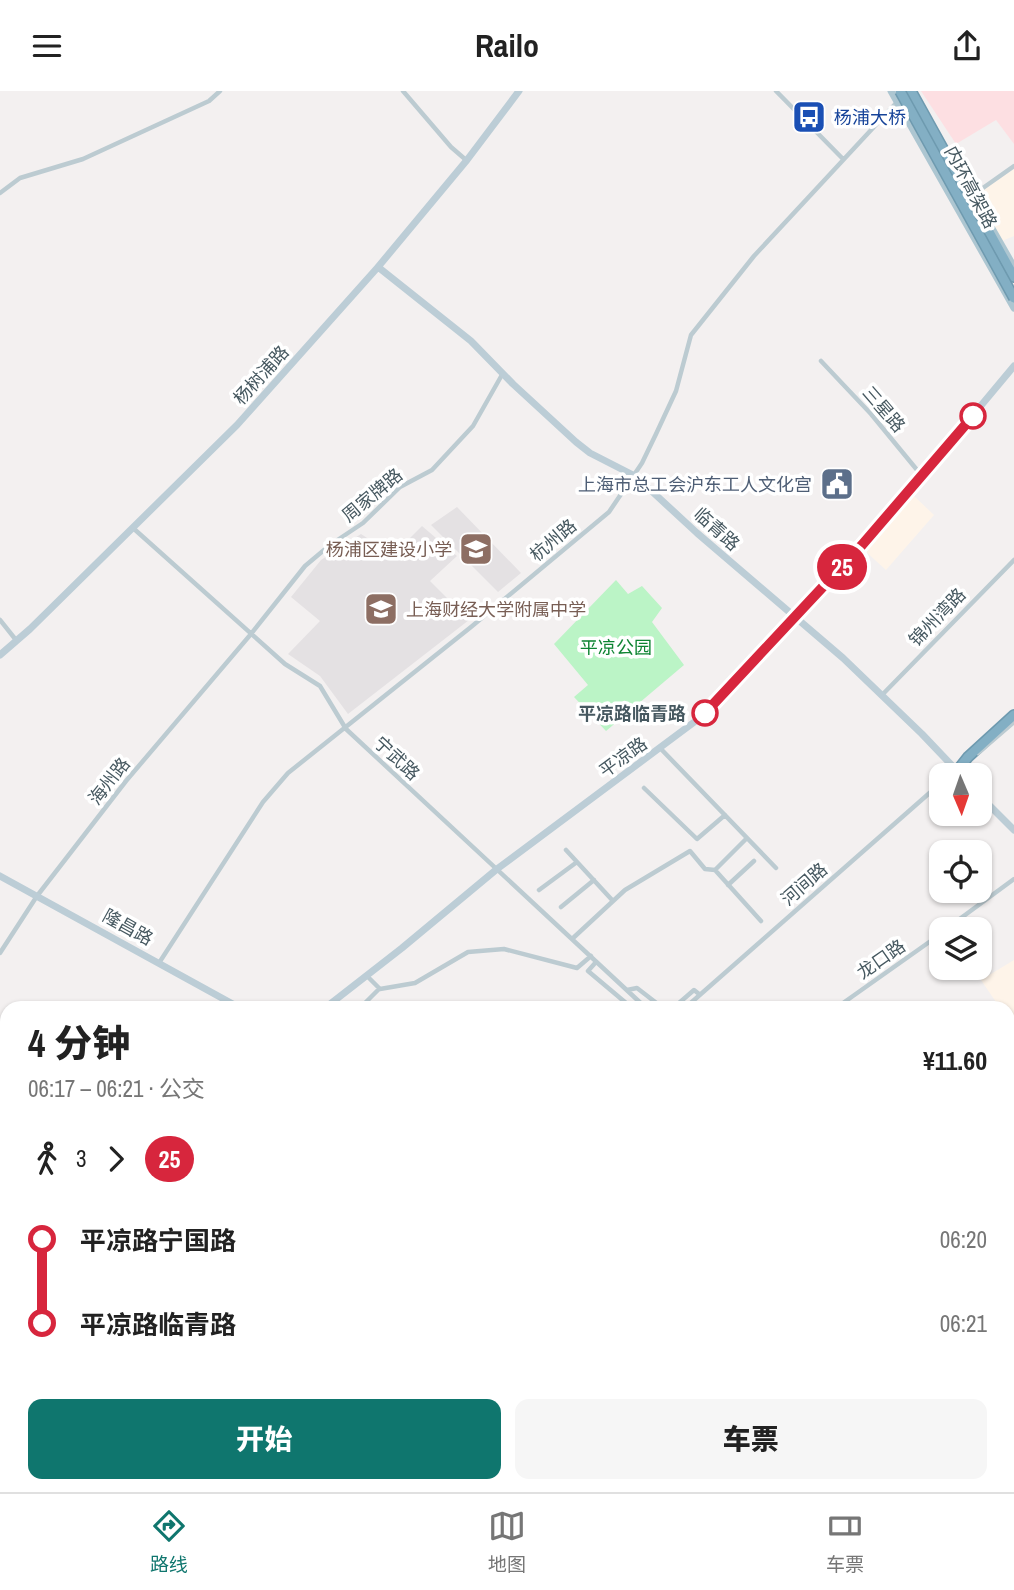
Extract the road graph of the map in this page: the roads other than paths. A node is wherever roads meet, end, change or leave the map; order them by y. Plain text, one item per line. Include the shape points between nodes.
1 (220, 91) edge
2 (403, 91) edge
3 (519, 91) edge
4 (776, 91) edge
5 (891, 91) edge
6 (902, 91) edge
7 (913, 91) edge
8 (898, 101) junction
9 (843, 159) junction
10 (467, 160) junction
11 (1014, 166) edge
12 (0, 193) edge
13 (973, 195) junction
14 (378, 267) junction
15 (1014, 267) edge
16 (1014, 277) edge
17 (1014, 299) edge
18 (1014, 308) edge
19 (821, 361) dead end
20 (1014, 366) edge
21 (503, 373) junction
22 (633, 475) junction
23 (922, 477) junction
24 (133, 528) junction
25 (1014, 559) edge
26 (795, 618) junction
27 (0, 620) edge
28 (251, 634) junction
29 (17, 641) junction
30 (0, 655) edge
31 (882, 695) junction
32 (1014, 715) edge
33 (1014, 722) edge
34 (345, 729) junction
35 (660, 748) junction
36 (946, 763) edge
37 (964, 763) edge
38 (968, 763) edge
39 (644, 788) dead end
40 (929, 793) edge
41 (992, 808) edge
42 (724, 815) junction
43 (1014, 830) edge
44 (747, 838) junction
45 (566, 850) dead end
46 (754, 861) dead end
47 (577, 862) junction
48 (776, 868) dead end
49 (497, 869) junction
50 (715, 870) junction
51 (0, 876) edge
52 (1014, 879) edge
53 (594, 880) junction
54 (728, 885) junction
55 (539, 890) dead end
56 (37, 895) junction
57 (613, 901) junction
58 (561, 907) dead end
59 (962, 917) edge
60 (761, 921) dead end
61 (572, 939) junction
62 (929, 942) edge
63 (0, 954) edge
64 (591, 956) junction
65 (596, 962) junction
66 (159, 963) junction
67 (366, 976) junction
68 (380, 989) junction
69 (627, 990) junction
70 (699, 994) junction
71 (227, 1001) edge
72 (334, 1001) edge
73 (367, 1001) edge
74 (624, 1001) edge
75 (639, 1001) edge
76 (654, 1001) edge
77 (682, 1001) edge
78 (692, 1001) edge
79 (846, 1001) edge

1 - 12 street via 209,101 83,159 20,178
2 - 10 street
3 - 10 main road, 杨树浦路
4 - 9 street
5 - 8 main road
6 - 8 street, 杭州路
6 - 17 highway, 内环高架路, bridge
7 - 13 main road
7 - 16 highway, 内环高架路
8 - 9 street, 杭州路
8 - 18 main road
9 - 22 street, 杭州路 via 754,256 691,335 676,391
10 - 14 main road, 杨树浦路
11 - 13 street
13 - 15 main road
14 - 21 main road, 临青路 via 471,341
14 - 24 main road, 杨树浦路 via 237,425
19 - 23 street, 三星路
20 - 23 main road, 平凉路
21 - 22 main road, 临青路 via 576,442
21 - 28 street, 周家牌路 via 463,439 432,470 400,487 363,523 305,566
22 - 26 main road, 临青路
22 - 34 street, 杭州路 via 609,512
23 - 26 main road, 平凉路
24 - 28 street, 宁武路
24 - 29 main road, 杨树浦路
25 - 31 street, 锦州湾路
26 - 31 main road, 临青路
26 - 35 main road, 平凉路 via 705,714
27 - 29 street
28 - 34 street, 宁武路 via 320,686
28 - 56 street, 海州路 via 149,752
29 - 30 main road, 杨树浦路
31 - 36 main road, 临青路
32 - 37 highway
33 - 38 street
34 - 49 street, 宁武路
34 - 66 street, 杭州路 via 288,773 263,802
35 - 42 street
35 - 49 main road, 平凉路
39 - 42 street via 697,839
40 - 70 street, 河间路
41 - 43 main road
42 - 44 street
44 - 48 street
44 - 50 street
45 - 47 street
46 - 54 street
47 - 53 street
47 - 55 street
49 - 61 street, 宁武路
49 - 67 main road, 平凉路
50 - 54 street
50 - 57 street via 705,869 691,851
51 - 56 main road, 隆昌路
52 - 59 street
53 - 57 street
53 - 58 street
54 - 60 street
56 - 63 street, 海州路
56 - 66 main road, 隆昌路
57 - 61 street
61 - 64 street, 宁武路
62 - 79 street, 龙口路
64 - 65 street, 宁武路
64 - 68 street via 577,968 504,949 468,952 415,983
65 - 69 street, 宁武路
65 - 74 street via 588,971
66 - 71 main road, 隆昌路
67 - 68 street
67 - 72 main road, 平凉路
68 - 73 street
69 - 75 street, 宁武路
69 - 76 street via 637,988
70 - 77 street via 694,990
70 - 78 street, 河间路

